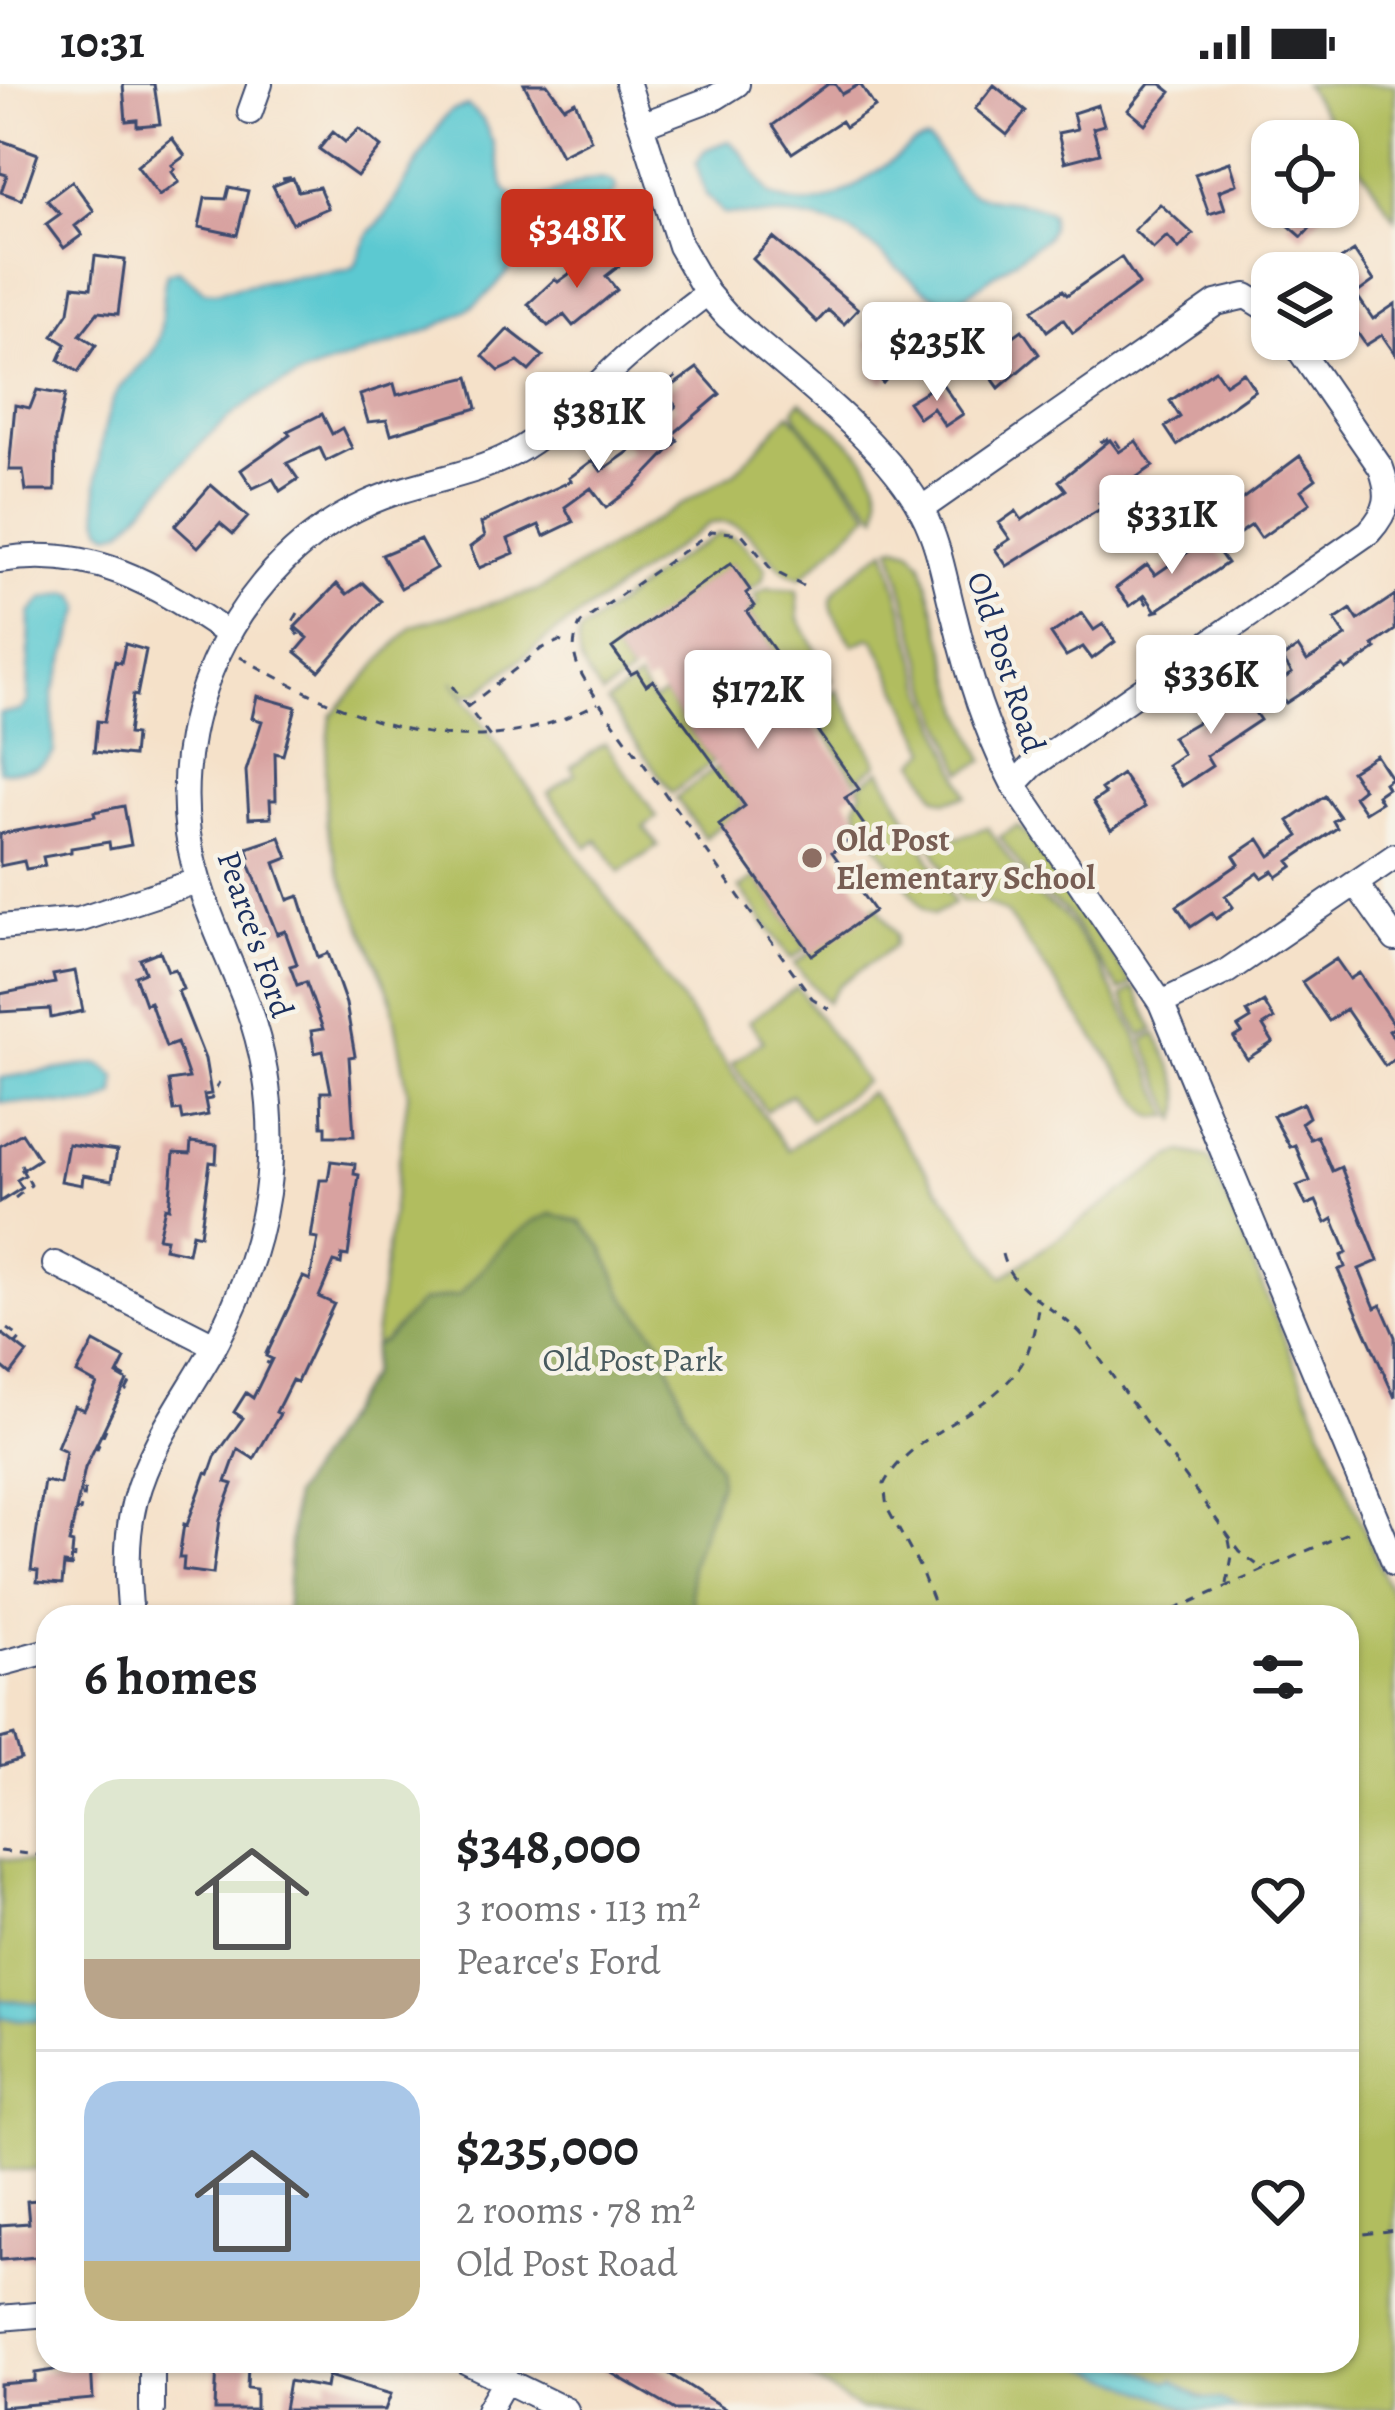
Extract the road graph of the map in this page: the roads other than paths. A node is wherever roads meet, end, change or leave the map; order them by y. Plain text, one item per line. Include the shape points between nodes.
1 (260, 84) edge
2 (628, 84) edge
3 (737, 84) edge
4 (250, 112) dead end
5 (641, 125) junction
6 (707, 292) junction
7 (1251, 299) edge
8 (1306, 360) edge
9 (921, 508) junction
10 (0, 560) edge
11 (230, 643) junction
12 (1014, 784) junction
13 (1395, 856) edge
14 (197, 881) junction
15 (1356, 884) junction
16 (0, 927) edge
17 (1395, 939) edge
18 (1161, 1003) junction
19 (55, 1264) dead end
20 (214, 1345) junction
21 (1395, 1564) edge
22 (131, 1605) edge
23 (36, 1654) edge
24 (0, 1664) edge
25 (36, 2315) edge
26 (0, 2318) edge
27 (152, 2373) edge
28 (494, 2373) edge
29 (506, 2378) junction
30 (152, 2410) edge
31 (488, 2410) edge
32 (566, 2410) edge

1 - 4 street
2 - 5 street, Old Post Road
3 - 5 street
5 - 6 street, Old Post Road via 669,220
6 - 9 street, Old Post Road via 860,435
6 - 11 street, Pearce's Ford via 509,456 399,489 328,525 292,553
7 - 9 street via 1216,303
8 - 12 street via 1381,468 1388,487 1382,518
9 - 12 street, Old Post Road via 981,712
10 - 11 street via 63,556 111,567 170,595
11 - 14 street, Pearce's Ford via 202,693 191,739 188,832
12 - 18 street, Old Post Road
13 - 15 street
14 - 16 street via 80,920
14 - 20 street, Pearce's Ford via 260,1048 271,1130 255,1252
15 - 17 street
15 - 18 street via 1227,971
18 - 21 street, Old Post Road
19 - 20 street
20 - 22 street, Pearce's Ford via 136,1497 128,1536
23 - 24 street
25 - 26 street
27 - 30 street
28 - 29 street
29 - 31 street
29 - 32 street

